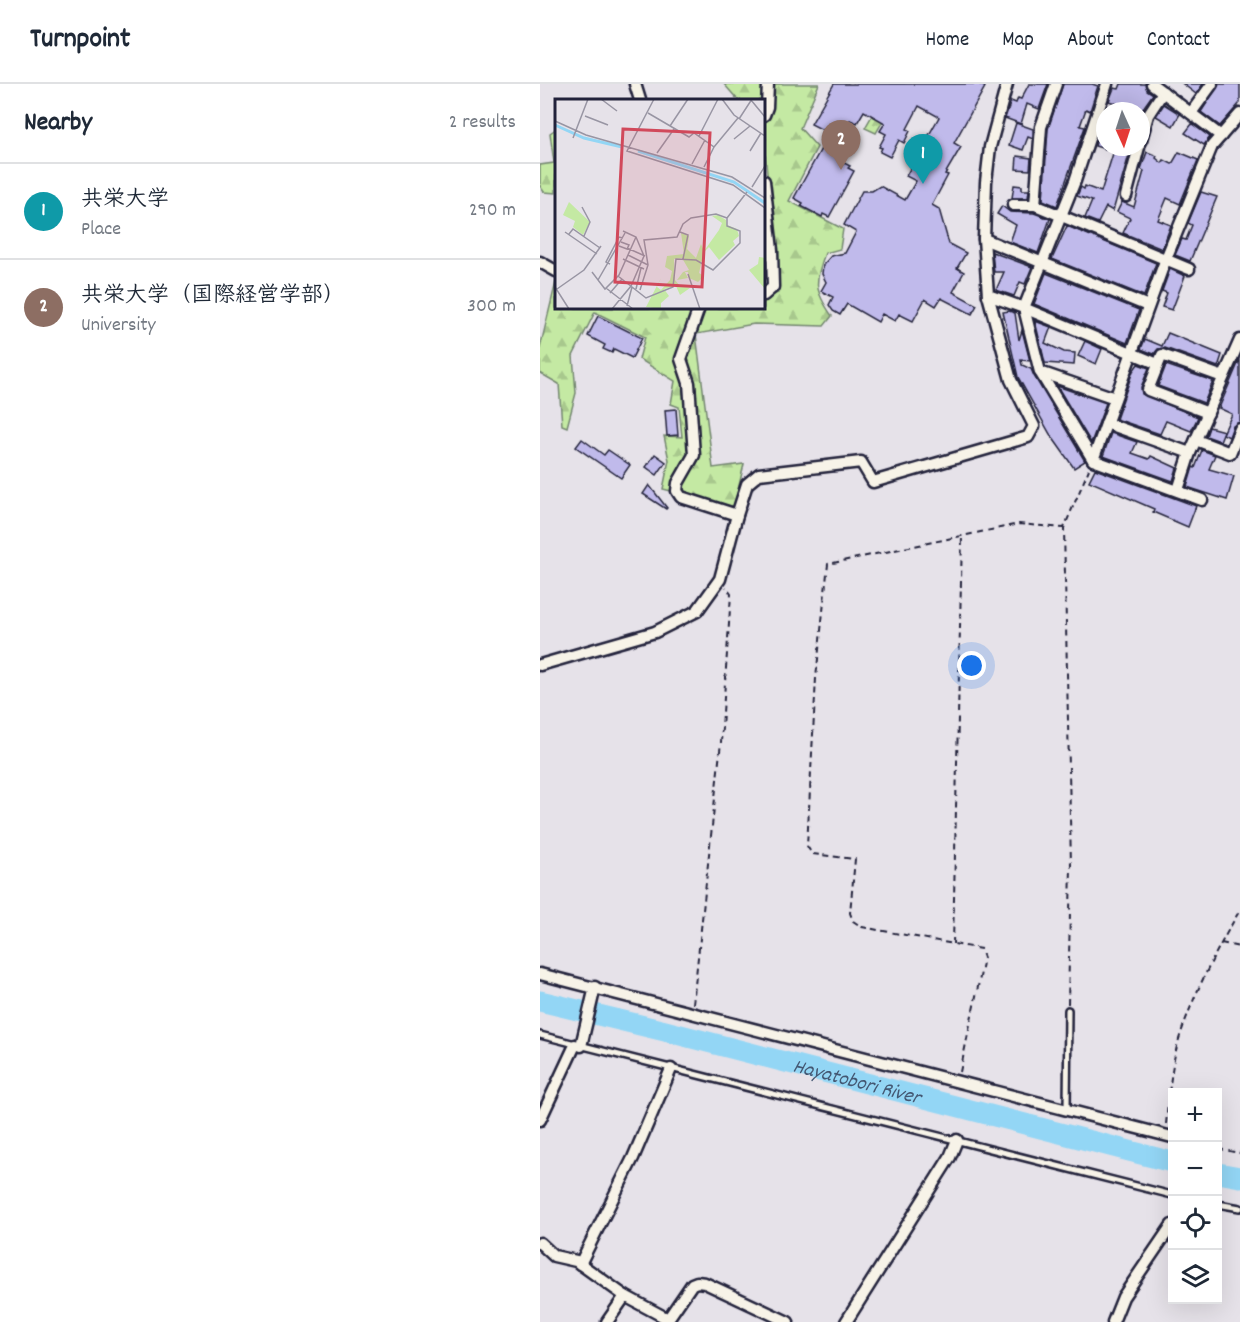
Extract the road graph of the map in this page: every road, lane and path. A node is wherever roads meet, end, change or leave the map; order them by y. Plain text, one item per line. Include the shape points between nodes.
1 (634, 84) edge
2 (768, 84) edge
3 (1007, 84) edge
4 (1056, 84) edge
5 (1107, 84) edge
6 (1212, 84) edge
7 (1156, 86) edge
8 (640, 99) edge
9 (1150, 108) edge
10 (765, 112) edge
11 (1191, 113) junction
12 (1240, 114) edge
13 (1221, 136) junction
14 (1137, 156) edge
15 (765, 190) edge
16 (1126, 196) dead end
17 (1013, 205) dead end
18 (1035, 205) junction
19 (1061, 217) junction
20 (984, 239) junction
21 (1165, 261) junction
22 (540, 262) edge
23 (1042, 262) junction
24 (555, 270) edge
25 (1189, 270) dead end
26 (765, 294) edge
27 (988, 295) junction
28 (1148, 306) junction
29 (1024, 308) junction
30 (699, 309) edge
31 (1240, 340) edge
32 (1131, 354) junction
33 (1158, 364) junction
34 (1040, 372) junction
35 (1223, 377) junction
36 (1115, 398) junction
37 (1208, 413) junction
38 (1106, 423) junction
39 (1240, 429) edge
40 (1196, 440) junction
41 (1190, 453) junction
42 (1093, 460) junction
43 (1178, 490) junction
44 (1202, 500) dead end
45 (737, 515) junction
46 (1064, 528) junction
47 (962, 536) junction
48 (720, 579) junction
49 (540, 665) edge
50 (1240, 910) edge
51 (1221, 943) junction
52 (953, 944) junction
53 (1240, 947) edge
54 (540, 974) edge
55 (595, 987) junction
56 (1068, 1010) joint
57 (692, 1012) junction
58 (540, 1035) edge
59 (578, 1045) junction
60 (671, 1069) junction
61 (958, 1081) junction
62 (1169, 1088) edge
63 (1066, 1109) junction
64 (540, 1120) edge
65 (1168, 1136) edge
66 (957, 1140) junction
67 (1222, 1150) edge
68 (1240, 1153) edge
69 (1168, 1194) edge
70 (1222, 1205) edge
71 (1240, 1208) edge
72 (1168, 1232) edge
73 (540, 1243) edge
74 (580, 1264) junction
75 (625, 1296) junction
76 (668, 1320) edge
77 (607, 1322) edge
78 (788, 1322) edge
79 (846, 1322) edge
80 (1113, 1322) edge

1 - 8 street
2 - 10 street
3 - 20 street via 990,147
4 - 18 street via 1041,127
5 - 19 street
6 - 11 street
7 - 9 street
7 - 11 street
11 - 13 street
12 - 13 street
13 - 21 street via 1212,146
14 - 16 street
15 - 26 street via 773,287
17 - 18 street
18 - 19 street
19 - 21 street
19 - 23 street
20 - 23 street
20 - 27 street
21 - 25 street
21 - 28 street
22 - 24 street
23 - 28 street
23 - 29 street
27 - 29 street
27 - 45 street via 1011,380 1034,426 1028,438 873,482 861,462 759,474 747,484
28 - 32 street
29 - 32 street
29 - 34 street
30 - 45 street via 681,359 689,383 694,455 677,491 681,498
31 - 35 street
32 - 33 street
32 - 36 street
33 - 35 street via 1162,355
33 - 37 street via 1148,390
34 - 36 street
34 - 42 street
35 - 37 street
36 - 38 street
37 - 40 street
38 - 41 street
38 - 42 street
39 - 40 street via 1230,453
40 - 41 street
41 - 43 street
42 - 43 street
42 - 46 path
43 - 44 street
45 - 48 street
46 - 47 path via 1019,524
46 - 56 path via 1071,866
47 - 52 path
47 - 52 path via 828,564 816,678 807,846 812,854 855,858 850,913 853,921 862,927
48 - 49 street via 698,611 655,632
48 - 57 path via 731,594 721,742
50 - 51 path
51 - 53 path
51 - 62 path via 1180,1036
52 - 61 path via 981,949 984,958
54 - 55 street
55 - 57 street
55 - 59 street
56 - 63 lane
57 - 61 street
58 - 59 lane
59 - 60 lane
59 - 64 street
60 - 66 lane
60 - 74 street via 620,1186
61 - 63 street
63 - 65 street
66 - 69 lane
66 - 79 street
67 - 68 path
70 - 71 lane
72 - 80 street via 1123,1297
73 - 74 street via 554,1256
74 - 75 street
75 - 76 street
75 - 77 street
76 - 78 street via 697,1281

